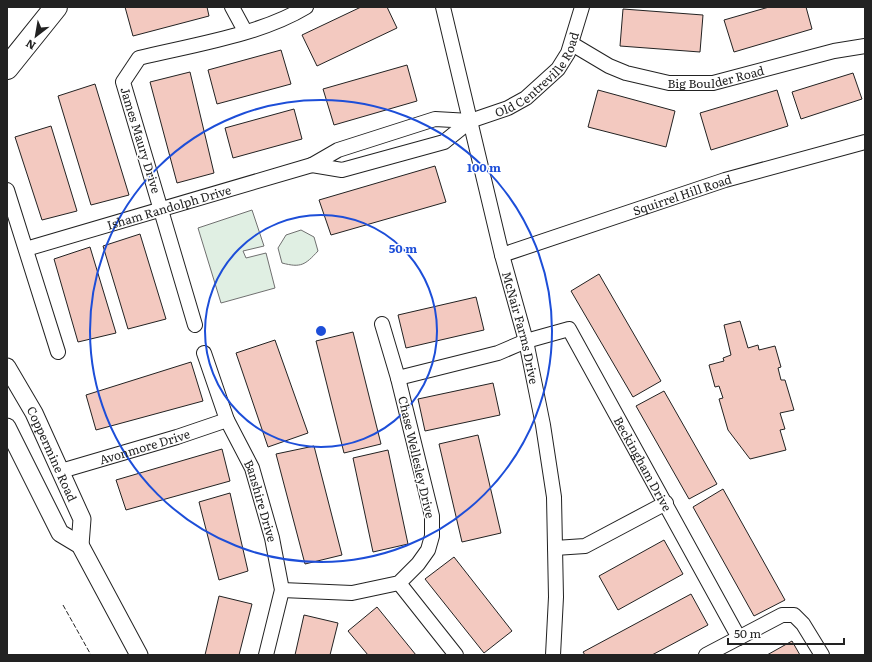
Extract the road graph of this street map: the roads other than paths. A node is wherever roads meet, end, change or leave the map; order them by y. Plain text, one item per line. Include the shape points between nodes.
1 (56, 7) edge
2 (232, 7) edge
3 (306, 7) edge
4 (443, 7) edge
5 (582, 7) edge
6 (245, 32) junction
7 (572, 44) junction
8 (865, 46) edge
9 (7, 68) edge
10 (470, 121) junction
11 (865, 142) edge
12 (312, 165) junction
13 (7, 190) edge
14 (161, 210) junction
15 (26, 249) junction
16 (502, 255) junction
17 (382, 324) dead end
18 (195, 325) dead end
19 (526, 341) junction
20 (58, 352) dead end
21 (204, 353) dead end
22 (7, 367) edge
23 (398, 378) junction
24 (227, 420) junction
25 (7, 427) edge
26 (61, 471) junction
27 (666, 503) junction
28 (80, 546) junction
29 (555, 548) junction
30 (399, 583) junction
31 (282, 590) junction
32 (739, 638) junction
33 (139, 655) edge
34 (266, 655) edge
35 (456, 655) edge
36 (553, 655) edge
37 (706, 655) edge
38 (822, 655) edge

1 - 9 main road
2 - 6 street
3 - 6 street, James Maury Drive via 291,16
4 - 10 street, McNair Farms Drive
5 - 7 street, Old Centreville Road
6 - 14 street, James Maury Drive via 139,58 123,82
7 - 8 street, Big Boulder Road via 626,73 669,82 714,83 834,51
7 - 10 street, Old Centreville Road via 558,69 526,98 508,108
10 - 12 street, Isham Randolph Drive via 435,119 338,150
10 - 12 street, Isham Randolph Drive via 444,142 342,170
10 - 16 street, McNair Farms Drive
11 - 16 street, Squirrel Hill Road via 725,180
12 - 14 street, Isham Randolph Drive
13 - 15 street
14 - 15 street, Isham Randolph Drive
14 - 18 street, James Maury Drive
15 - 20 street
16 - 19 street, McNair Farms Drive
17 - 23 street, Chase Wellesley Drive
19 - 23 street via 498,353
19 - 27 street, Beckingham Drive via 569,329
19 - 29 street, McNair Farms Drive via 553,490
21 - 24 street, Banshire Drive
22 - 26 street, Coppermine Road via 34,413
23 - 30 street, Chase Wellesley Drive via 432,516 432,536 428,550
24 - 26 street, Avonmore Drive
24 - 31 street, Banshire Drive via 252,468 272,538
25 - 28 street via 60,533
26 - 28 street, Coppermine Road via 82,519
27 - 29 street via 585,546
27 - 32 street, Beckingham Drive
28 - 33 street
29 - 36 street, McNair Farms Drive
30 - 31 street via 352,593
30 - 35 street
31 - 34 street, Banshire Drive
32 - 37 street
32 - 38 street via 782,615 794,615 803,624

